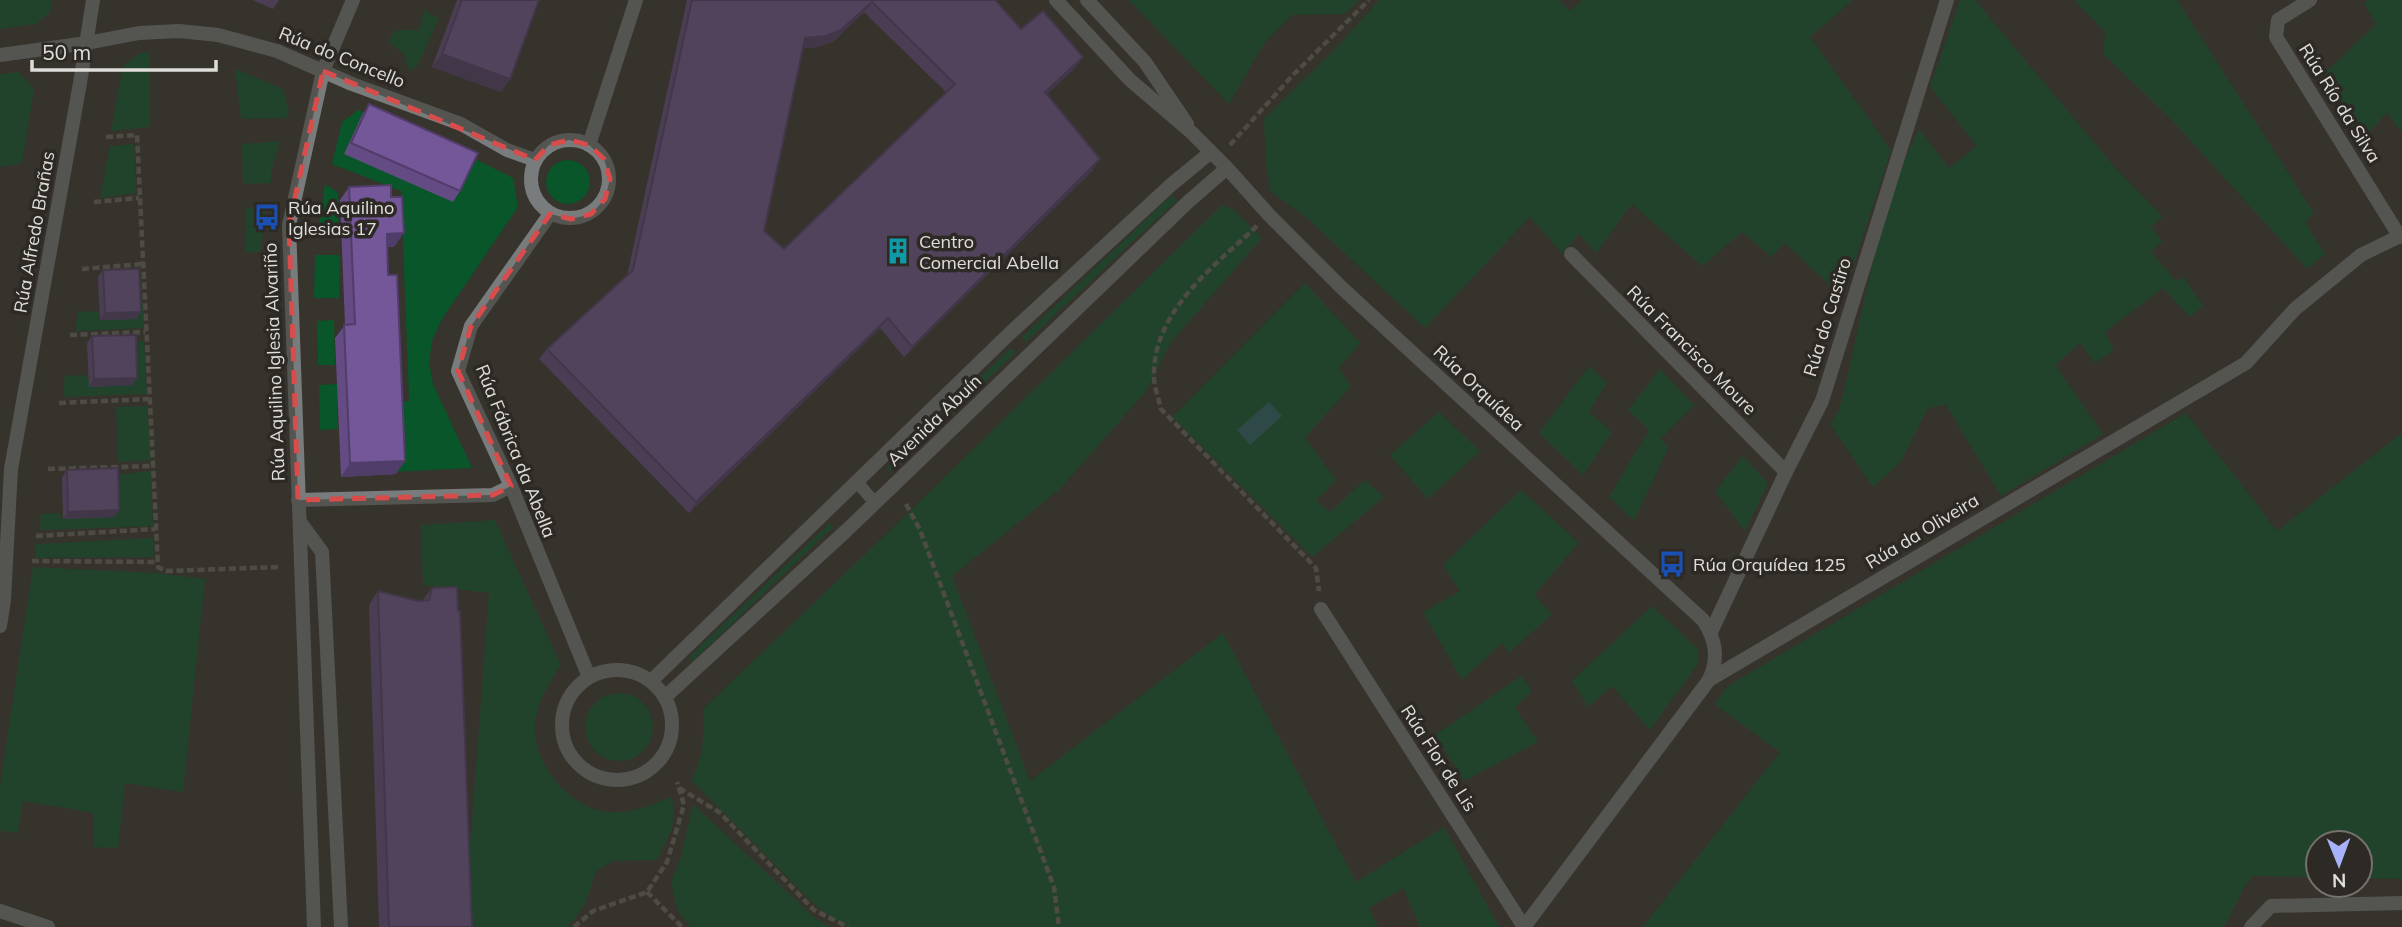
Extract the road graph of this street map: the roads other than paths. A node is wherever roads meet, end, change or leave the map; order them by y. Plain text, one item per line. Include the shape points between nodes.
1 (93, 0) edge
2 (353, 0) edge
3 (636, 0) edge
4 (1056, 0) edge
5 (1087, 0) edge
6 (1947, 0) edge
7 (2310, 0) edge
8 (87, 43) junction
9 (0, 55) edge
10 (323, 71) junction
11 (1191, 132) junction
12 (590, 145) junction
13 (1219, 159) junction
14 (535, 160) junction
15 (551, 214) junction
16 (2401, 236) edge
17 (1571, 254) dead end
18 (11, 469) junction
19 (1786, 472) junction
20 (857, 482) junction
21 (511, 486) junction
22 (299, 500) junction
23 (0, 502) edge
24 (875, 503) junction
25 (300, 522) junction
26 (1321, 609) road end
27 (0, 626) edge
28 (1711, 632) junction
29 (589, 677) junction
30 (1709, 680) junction
31 (651, 681) junction
32 (665, 697) junction
33 (2402, 903) edge
34 (0, 911) edge
35 (48, 927) edge
36 (313, 927) edge
37 (341, 927) edge
38 (1524, 927) edge
39 (2251, 927) edge

1 - 8 street, Rúa Alfredo Brañas
2 - 10 street, Rúa Aquilino Iglesia Alvariño
3 - 12 street
4 - 11 street, Rúa Orquídea via 1130,80
5 - 11 street, Rúa Orquídea via 1145,62
6 - 19 street, Rúa do Castiro via 1822,401
7 - 16 street, Rúa Río da Silva via 2278,20 2276,37
8 - 9 street, Rúa do Concello
8 - 10 street, Rúa do Concello via 139,33 218,35 268,48
8 - 18 street, Rúa Alfredo Brañas
10 - 14 street, Rúa do Concello via 461,124
10 - 22 street, Rúa Aquilino Iglesia Alvariño via 289,225
11 - 13 street, Rúa Orquídea
12 - 14 street via 569,140 549,145
12 - 15 street via 604,159 610,179 605,199 591,214 571,219
13 - 20 street, Avenida Abuín via 1172,184
13 - 24 street, Avenida Abuín via 1178,212
13 - 28 street, Rúa Orquídea via 1343,289
14 - 15 street via 530,180 536,200
15 - 21 street, Rúa Fábrica da Abella via 471,326 458,371
16 - 30 street, Rúa da Oliveira via 2361,255 2295,309 2246,363
17 - 19 street, Rúa Francisco Moure
18 - 23 street, Rúa Alfredo Brañas
18 - 27 street, Rúa Alfredo Brañas
19 - 28 street, Rúa do Castiro
20 - 24 lane
20 - 31 street, Avenida Abuín
21 - 22 street via 493,495
21 - 29 street, Rúa Fábrica da Abella
22 - 25 street, Rúa Aquilino Iglesia Alvariño
24 - 32 street, Avenida Abuín
25 - 36 street, Rúa Aquilino Iglesia Alvariño
25 - 37 street via 322,552
26 - 38 street, Rúa Flor de Lis
28 - 30 street via 1715,662
29 - 31 street via 610,670 631,672
29 - 32 street via 566,707 562,726 569,754 590,773 618,781 646,773 666,752 673,724
30 - 38 street, Rúa da Oliveira
31 - 32 street
33 - 39 street via 2271,906
34 - 35 street

